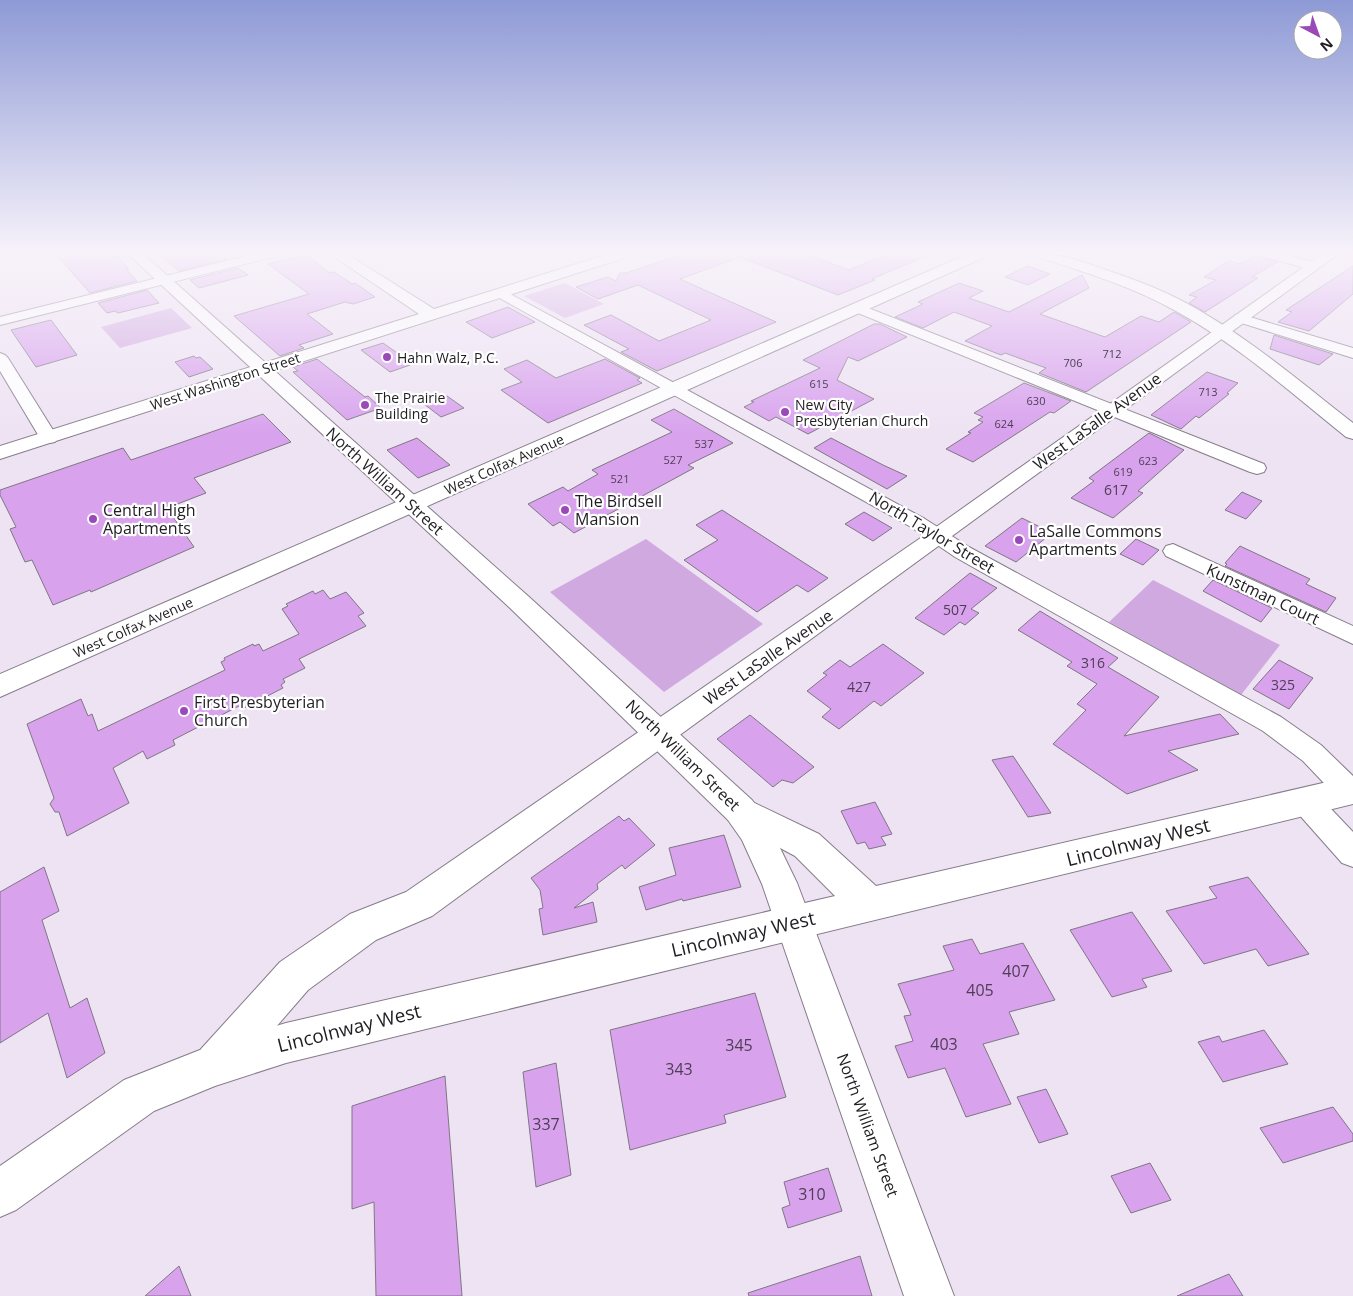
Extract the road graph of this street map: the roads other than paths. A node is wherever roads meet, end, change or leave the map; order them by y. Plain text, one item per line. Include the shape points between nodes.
1 (26, 314) edge
2 (202, 314) edge
3 (540, 314) edge
4 (843, 314) edge
5 (874, 314) edge
6 (1202, 314) edge
7 (1246, 314) edge
8 (432, 315) edge
9 (0, 321) edge
10 (1231, 325) junction
11 (1353, 353) edge
12 (0, 358) edge
13 (261, 369) junction
14 (675, 388) junction
15 (1112, 411) junction
16 (1353, 433) edge
17 (48, 438) junction
18 (0, 453) edge
19 (1257, 468) dead end
20 (412, 505) junction
21 (938, 536) junction
22 (1174, 551) dead end
23 (1353, 636) edge
24 (0, 686) edge
25 (662, 733) junction
26 (1351, 791) edge
27 (1305, 801) junction
28 (740, 810) junction
29 (1353, 853) edge
30 (870, 905) junction
31 (794, 923) junction
32 (215, 1065) junction
33 (0, 1194) edge
34 (929, 1296) edge

1 - 9 street
2 - 13 street, North William Street
3 - 14 street, North Taylor Street
4 - 14 street, West Colfax Avenue
5 - 15 street
6 - 10 street
7 - 10 street, West LaSalle Avenue
8 - 13 street, West Washington Street
10 - 11 street
10 - 15 street, West LaSalle Avenue
10 - 16 street
12 - 17 street
13 - 17 street, West Washington Street
13 - 20 street, North William Street
14 - 20 street, West Colfax Avenue
14 - 21 street, North Taylor Street
15 - 19 street
15 - 21 street, West LaSalle Avenue
17 - 18 street, West Washington Street
20 - 24 street, West Colfax Avenue
20 - 25 street, North William Street
21 - 25 street, West LaSalle Avenue
21 - 26 street, North Taylor Street via 1272,724 1312,753
22 - 23 street, Kunstman Court
25 - 28 street, North William Street
25 - 32 street, West LaSalle Avenue via 419,904 363,928 294,976
26 - 27 street, Lincolnway West
27 - 29 street
27 - 30 street, Lincolnway West
28 - 30 street via 807,844
28 - 31 street, North William Street via 770,861
30 - 31 street, Lincolnway West
31 - 32 street, Lincolnway West via 286,1043
31 - 34 street, North William Street
32 - 33 street, Lincolnway West via 138,1095

